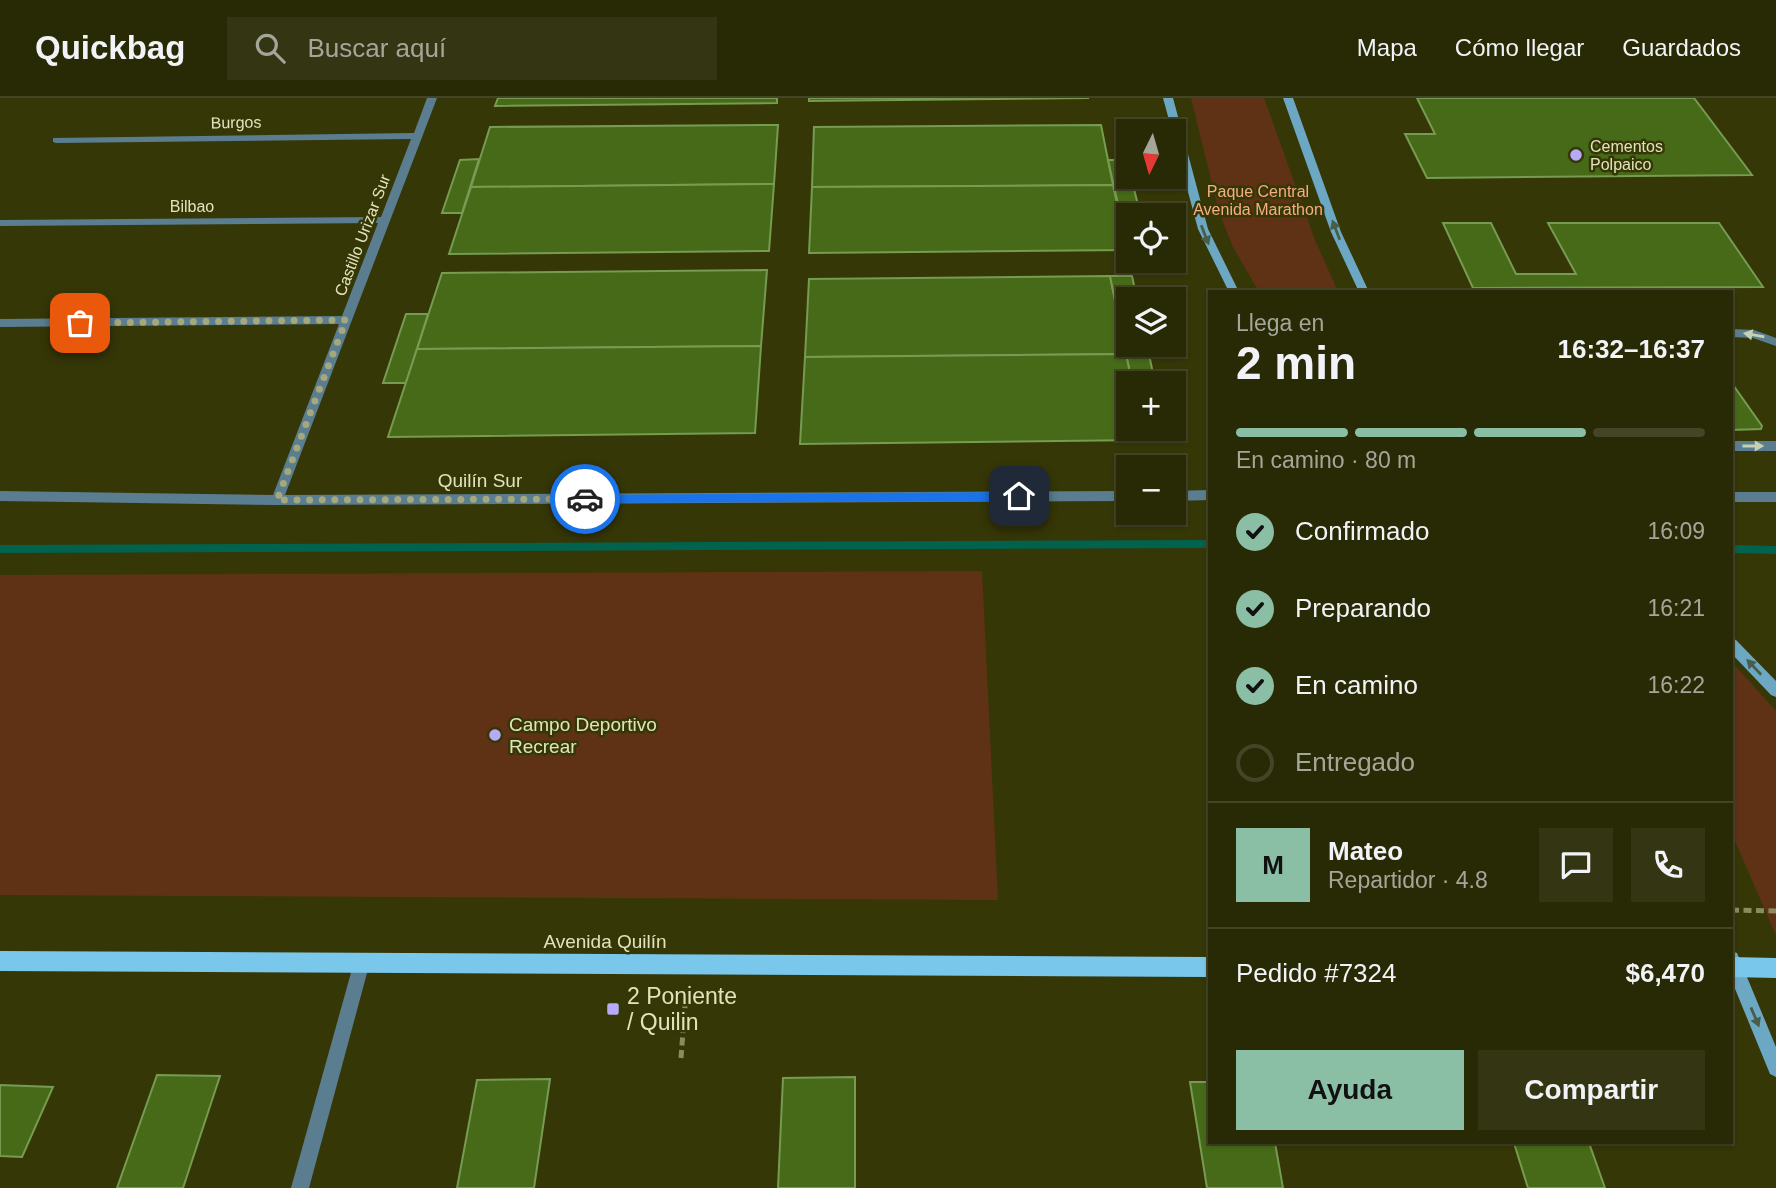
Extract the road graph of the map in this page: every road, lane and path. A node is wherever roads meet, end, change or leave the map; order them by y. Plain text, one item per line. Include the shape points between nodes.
1 (432, 98) edge
2 (1168, 98) edge
3 (1288, 98) edge
4 (417, 136) junction
5 (55, 139) dead end
6 (385, 220) junction
7 (0, 223) edge
8 (1233, 290) edge
9 (1363, 290) edge
10 (346, 320) junction
11 (0, 323) edge
12 (1733, 333) edge
13 (1776, 342) edge
14 (1733, 446) edge
15 (1776, 446) edge
16 (1208, 495) edge
17 (0, 496) edge
18 (1116, 496) edge
19 (1186, 496) edge
20 (1733, 497) edge
21 (1776, 497) edge
22 (277, 500) junction
23 (1733, 646) edge
24 (1776, 691) edge
25 (1733, 910) edge
26 (1776, 911) edge
27 (0, 961) edge
28 (362, 962) junction
29 (689, 964) junction
30 (1733, 964) edge
31 (1733, 966) edge
32 (1208, 967) edge
33 (1776, 968) edge
34 (681, 1058) dead end
35 (1776, 1068) edge
36 (300, 1188) edge

1 - 4 street, Castillo Urizar Sur
2 -> 8 main road via 1196,209
9 -> 3 main road via 1336,232
4 - 5 street, Burgos
4 - 6 street, Castillo Urizar Sur
6 - 7 street, Bilbao
6 - 10 street, Castillo Urizar Sur
10 - 11 street
10 - 22 street, Castillo Urizar Sur
13 -> 12 street
14 -> 15 street
16 - 19 street
17 - 22 street, Quilín Sur
18 - 22 street, Quilín Sur
20 - 21 street
24 -> 23 main road
25 - 26 path
27 - 28 main road, Avenida Quilín
28 - 29 main road, Avenida Quilín
28 - 36 street
29 - 32 main road, Avenida Quilín
29 - 34 path
30 - 33 main road
31 -> 35 main road

